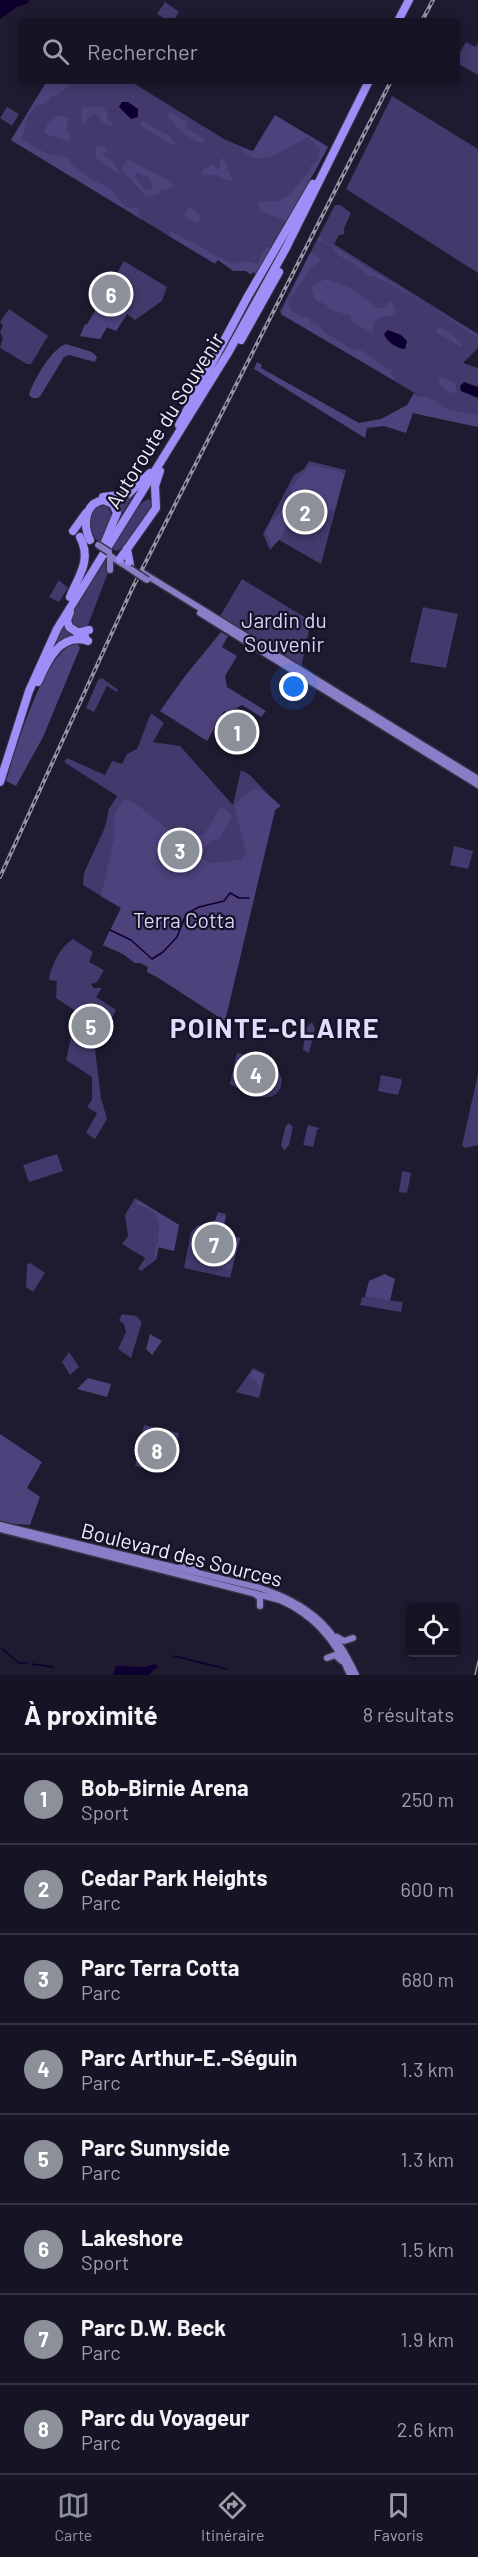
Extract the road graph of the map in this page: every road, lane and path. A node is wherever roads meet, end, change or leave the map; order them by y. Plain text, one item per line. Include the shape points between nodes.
1 (407, 0) edge
2 (398, 18) edge
3 (366, 84) edge
4 (320, 176) junction
5 (167, 453) junction
6 (150, 473) junction
7 (129, 513) junction
8 (73, 531) junction
9 (80, 537) junction
10 (90, 540) junction
11 (127, 547) junction
12 (105, 551) junction
13 (120, 559) junction
14 (128, 567) junction
15 (148, 578) junction
16 (79, 591) junction
17 (70, 597) junction
18 (89, 630) dead end
19 (77, 633) junction
20 (21, 716) junction
21 (0, 768) edge
22 (478, 779) edge
23 (0, 782) edge
24 (478, 785) edge
25 (0, 1527) edge
26 (249, 1591) junction
27 (275, 1598) junction
28 (332, 1636) junction
29 (347, 1657) junction
30 (350, 1675) edge
31 (356, 1675) edge

1 - 2 highway
3 - 4 highway, Autoroute du Souvenir
4 - 5 highway, Autoroute du Souvenir via 280,259
4 - 6 highway, Autoroute du Souvenir
5 - 7 highway, Autoroute du Souvenir
5 - 11 highway via 156,484 157,507
6 - 8 highway via 128,494 96,500
6 - 12 highway, Autoroute du Souvenir
7 - 12 highway via 144,497 153,501 153,509 123,549
7 - 16 highway, Autoroute du Souvenir
8 - 9 main road
8 - 10 main road
9 - 12 main road
9 - 17 highway via 86,556
10 - 12 main road
10 - 12 highway via 85,529 86,516 97,502 109,501 116,508 117,517
11 - 13 highway
11 - 14 highway
12 - 13 main road
12 - 14 main road
12 - 14 main road via 112,571
12 - 17 highway, Autoroute du Souvenir
13 - 14 main road
14 - 15 main road, bridge
15 - 22 main road
15 - 24 main road
16 - 19 highway via 67,620 70,629
16 - 20 highway, Autoroute du Souvenir via 43,658
17 - 21 highway, Autoroute du Souvenir via 34,666
18 - 19 highway
19 - 20 highway via 89,640 72,639 56,650
20 - 23 highway, Autoroute du Souvenir
25 - 26 main road, Boulevard des Sources
25 - 28 main road, Boulevard des Sources via 261,1589 310,1611
26 - 27 main road, Boulevard des Sources
26 - 27 main road via 259,1596 260,1606 266,1599
27 - 28 main road, Boulevard des Sources
28 - 29 main road, Boulevard des Sources
28 - 29 main road via 344,1641 353,1638
28 - 30 main road, Boulevard des Sources
28 - 30 main road via 329,1656 339,1657
29 - 31 main road, Boulevard des Sources

